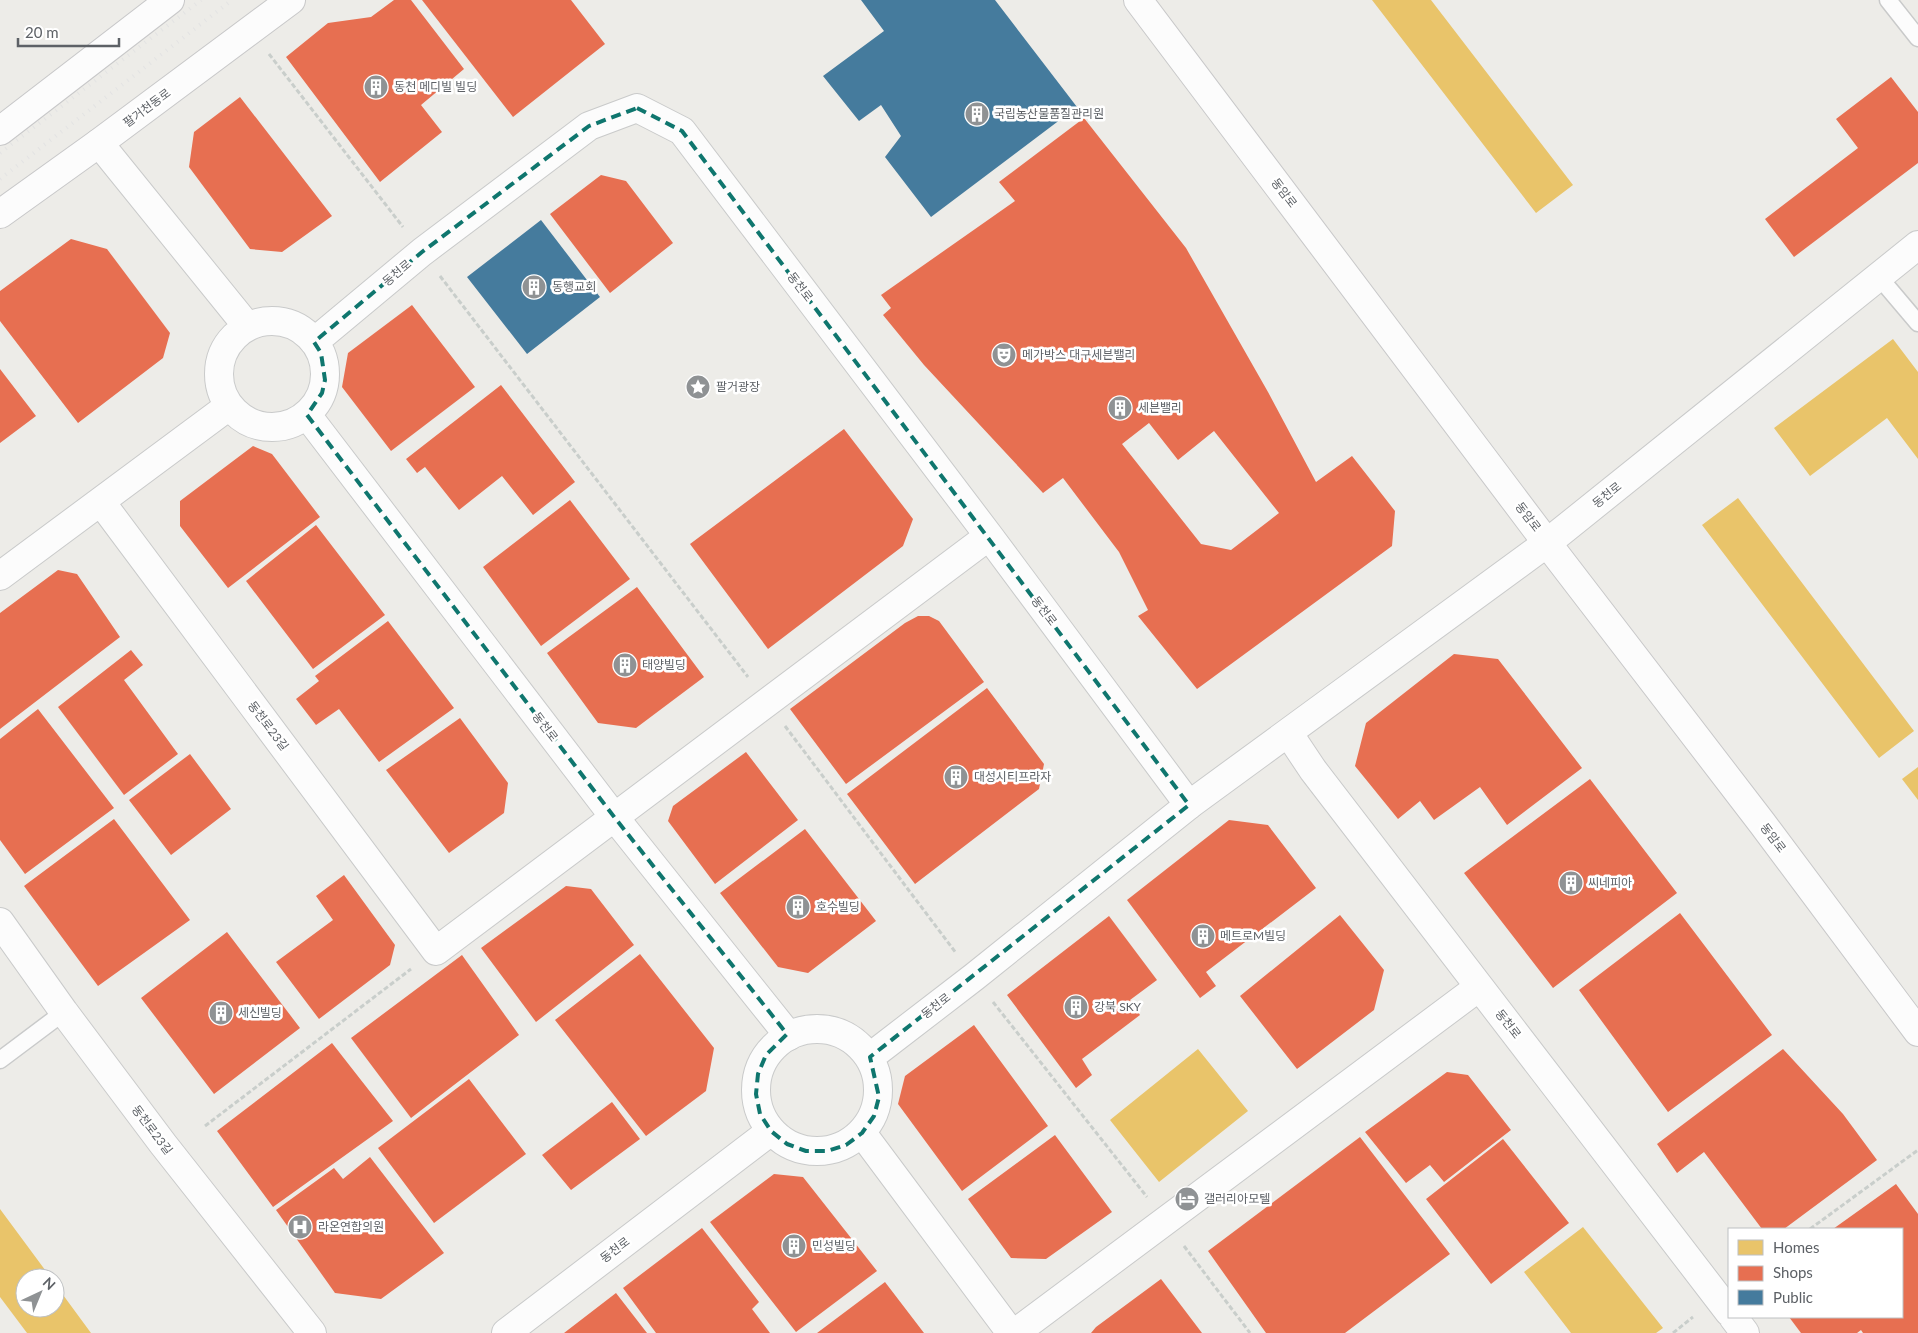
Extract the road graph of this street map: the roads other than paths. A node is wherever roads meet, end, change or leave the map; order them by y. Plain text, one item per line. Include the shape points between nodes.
1 (170, 0) edge
2 (291, 0) edge
3 (1138, 0) edge
4 (1888, 0) edge
5 (1918, 38) edge
6 (0, 131) edge
7 (100, 143) junction
8 (0, 214) edge
9 (1918, 246) edge
10 (1879, 277) junction
11 (1918, 323) edge
12 (247, 326) junction
13 (314, 342) junction
14 (229, 406) junction
15 (307, 415) junction
16 (101, 502) junction
17 (989, 536) junction
18 (1548, 543) junction
19 (0, 576) edge
20 (1289, 734) junction
21 (1189, 805) junction
22 (614, 818) junction
23 (0, 922) edge
24 (1479, 987) junction
25 (64, 1012) junction
26 (1918, 1032) edge
27 (789, 1036) junction
28 (870, 1057) junction
29 (0, 1060) edge
30 (771, 1131) junction
31 (862, 1133) junction
32 (1728, 1311) edge
33 (1734, 1318) edge
34 (312, 1333) edge
35 (506, 1333) edge
36 (1011, 1333) edge
37 (1015, 1333) edge
38 (1745, 1333) edge

1 - 6 street
2 - 7 street, 팔거천동로
3 - 18 street, 동암로
4 - 5 lane
7 - 8 street, 팔거천동로
7 - 12 street
9 - 10 street, 동천로
10 - 11 lane
10 - 18 street, 동천로
12 - 13 street via 261,321 291,323
12 - 14 street via 234,335 219,362 221,393
13 - 15 street via 325,366 325,380 316,405
13 - 17 street, 동천로 via 422,252 589,126 637,108 682,131
14 - 15 street via 258,426 275,428 292,424
14 - 16 street
15 - 22 street, 동천로
16 - 19 street
16 - 22 street, 동천로23길 via 436,951
17 - 21 street, 동천로
17 - 22 street
18 - 20 street, 동천로
18 - 26 street, 동암로
20 - 21 street, 동천로
20 - 24 street, 동천로
21 - 28 street, 동천로
22 - 27 street, 동천로
23 - 25 street, 동천로23길
24 - 32 street, 동천로
24 - 37 street
25 - 29 lane
25 - 34 street, 동천로23길
27 - 28 street via 798,1031 818,1029 838,1032 856,1042
27 - 30 street via 780,1040 766,1055 758,1074 756,1094 760,1114
28 - 31 street via 878,1076 879,1097 874,1116
30 - 31 street via 787,1144 806,1151 827,1151 846,1145
30 - 35 street, 동천로
31 - 36 street
33 - 38 street

